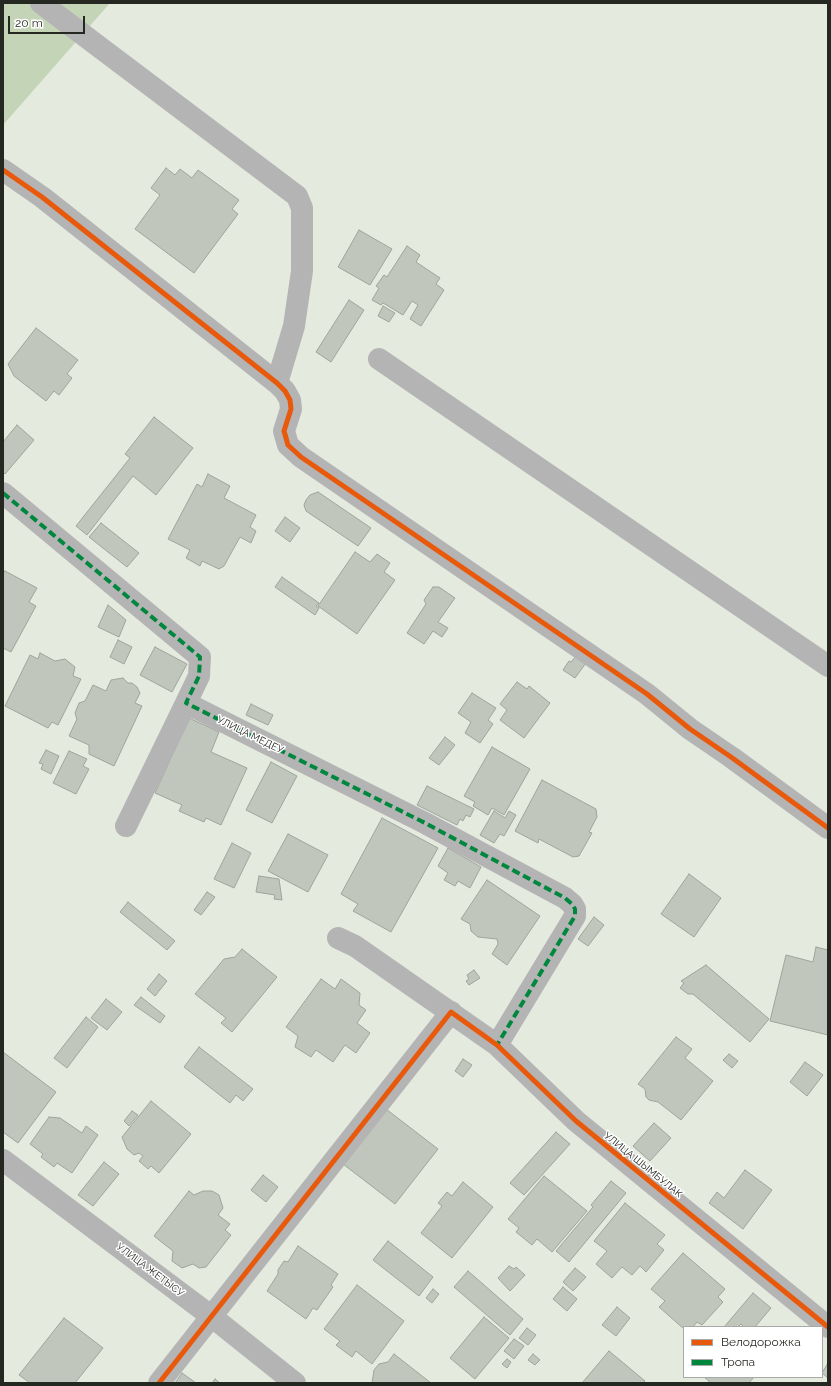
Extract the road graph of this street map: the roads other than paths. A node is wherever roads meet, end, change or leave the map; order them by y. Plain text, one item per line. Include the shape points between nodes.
1 (41, 3) edge
2 (3, 170) edge
3 (379, 359) dead end
4 (277, 383) junction
5 (3, 493) edge
6 (828, 666) edge
7 (186, 703) junction
8 (826, 821) edge
9 (126, 826) dead end
10 (338, 938) dead end
11 (450, 1012) junction
12 (497, 1045) junction
13 (3, 1160) edge
14 (211, 1316) junction
15 (828, 1327) edge
16 (159, 1383) edge
17 (295, 1383) edge

1 - 4 street via 297,196 302,208 302,272 294,326
2 - 4 street via 42,197
3 - 6 street
4 - 8 street via 290,400 291,409 284,431 288,445 302,457 628,680 690,729
5 - 7 street via 200,658 199,676
7 - 9 street
7 - 12 street, УЛИЦА МЕДЕУ via 418,820 565,898 575,908 575,916
10 - 11 street, УЛИЦА ШЫМБУЛАК via 355,946
11 - 12 street, УЛИЦА ШЫМБУЛАК
11 - 14 street
12 - 15 street, УЛИЦА ШЫМБУЛАК via 576,1121
13 - 14 street, УЛИЦА ЖЕТЫСУ
14 - 16 street
14 - 17 street, УЛИЦА ЖЕТЫСУ

